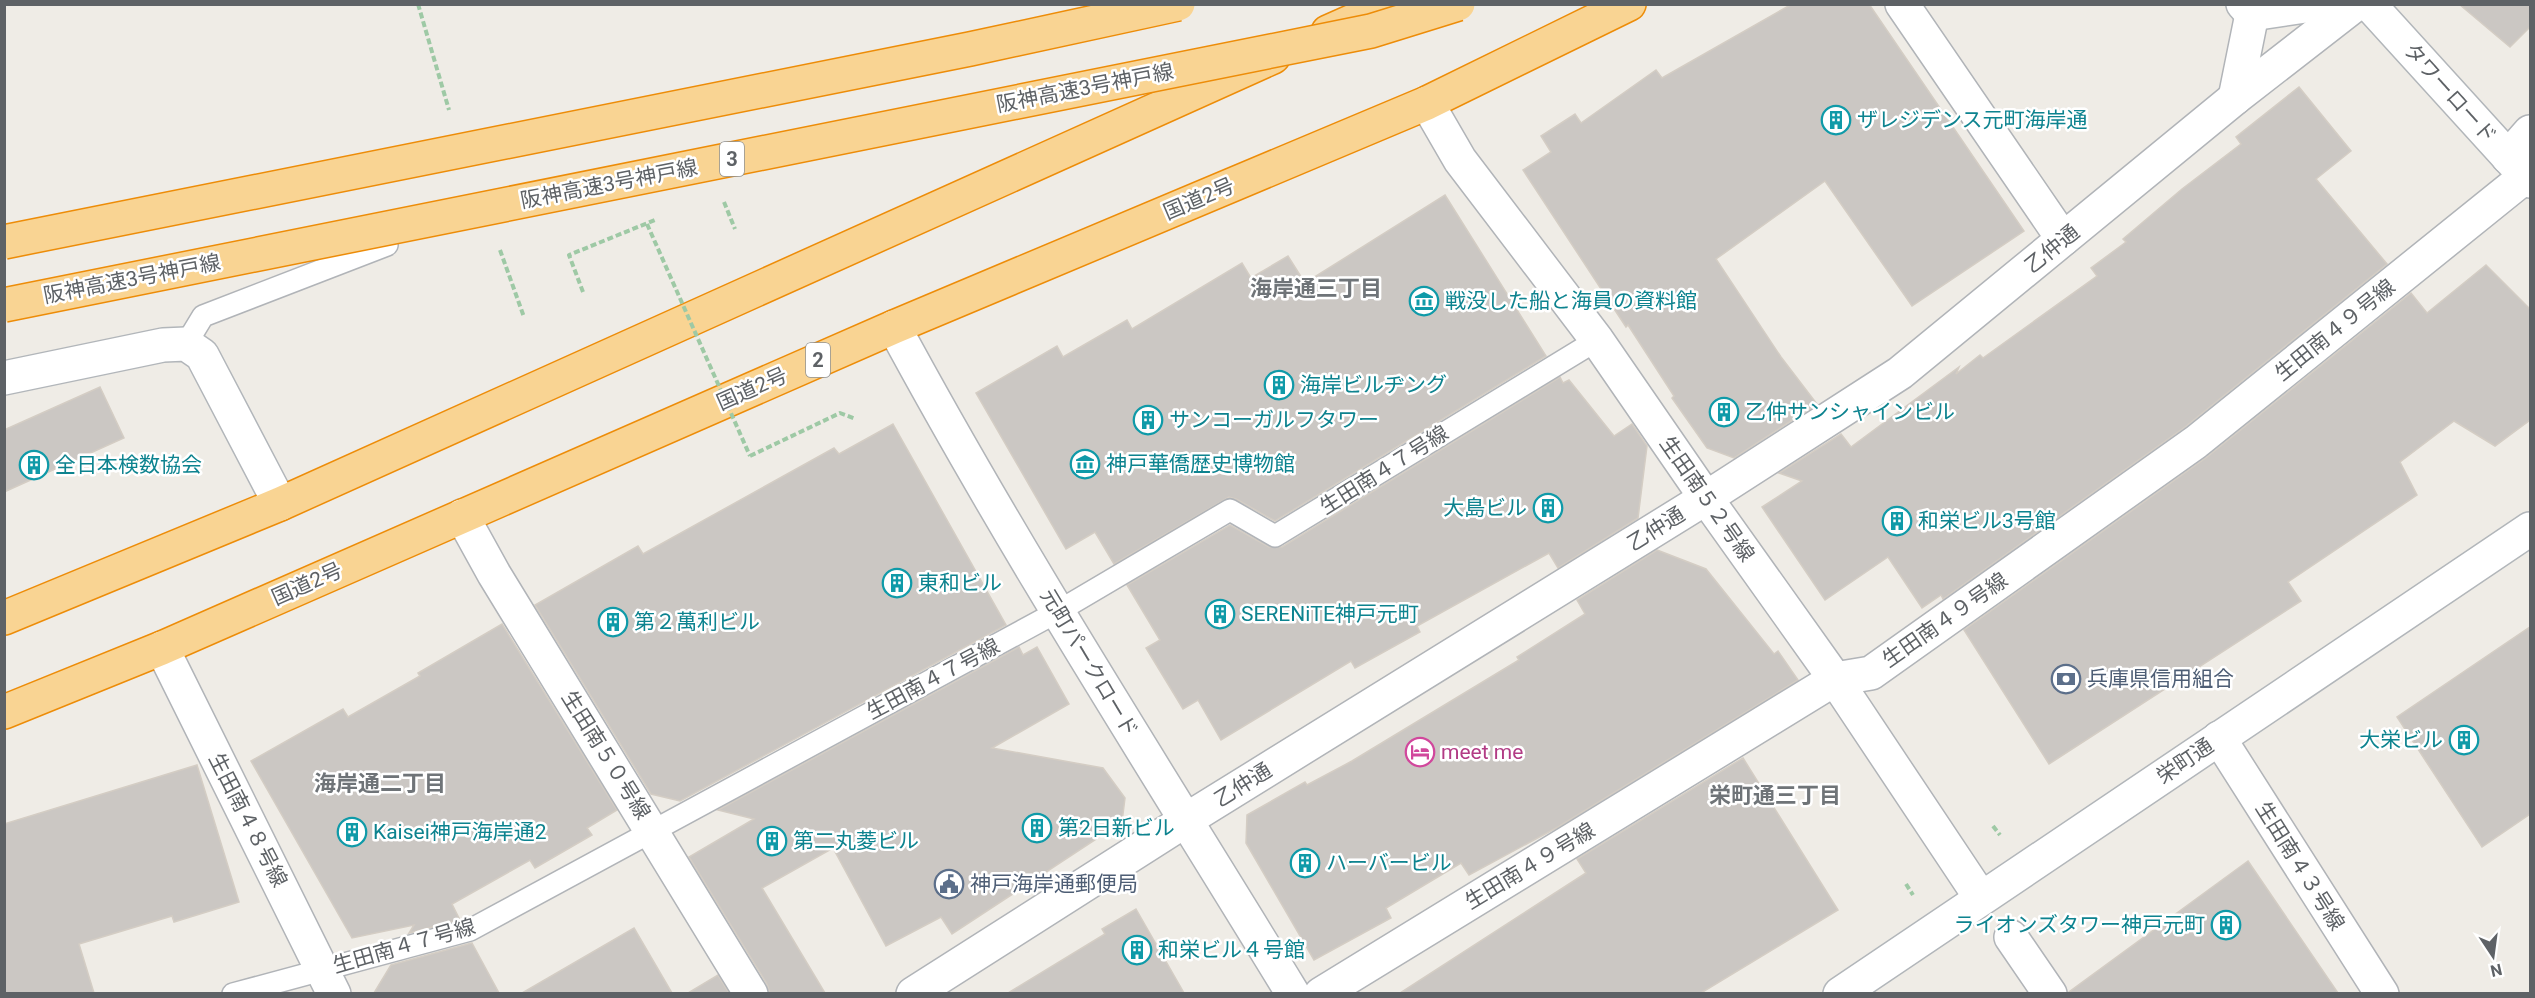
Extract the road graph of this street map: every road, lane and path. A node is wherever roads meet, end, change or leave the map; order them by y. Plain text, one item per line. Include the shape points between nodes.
1 (1178, 4) edge
2 (1391, 4) edge
3 (1458, 4) edge
4 (1629, 4) edge
5 (1902, 4) edge
6 (2319, 4) edge
7 (2356, 4) edge
8 (2369, 4) edge
9 (2247, 9) edge
10 (2235, 98) junction
11 (1427, 103) junction
12 (2530, 132) edge
13 (2522, 171) edge
14 (720, 194) dead end
15 (735, 229) dead end
16 (2063, 239) junction
17 (4, 242) edge
18 (387, 245) dead end
19 (583, 292) dead end
20 (4, 305) edge
21 (894, 327) junction
22 (1596, 340) junction
23 (186, 344) junction
24 (4, 378) edge
25 (856, 418) dead end
26 (1706, 498) junction
27 (280, 504) junction
28 (462, 516) junction
29 (2530, 529) edge
30 (1057, 612) junction
31 (4, 618) edge
32 (162, 648) junction
33 (1835, 679) junction
34 (4, 712) edge
35 (2219, 738) junction
36 (1186, 820) junction
37 (653, 831) junction
38 (1981, 898) junction
39 (2011, 937) dead end
40 (328, 981) edge
41 (233, 993) edge
42 (751, 993) edge
43 (913, 993) edge
44 (1293, 993) edge
45 (1321, 993) edge
46 (1840, 993) edge
47 (2050, 993) edge
48 (2382, 993) edge

1 - 17 highway, bridge
2 - 27 highway
3 - 20 highway, 阪神高速3号神戸線 / 3, bridge via 1371,31
4 - 11 highway, 国道2号 / 2
5 - 16 street
6 - 9 street
7 - 10 street, 乙仲通
8 - 13 street, タワーロード
9 - 10 street
10 - 16 street, 乙仲通
11 - 21 highway, 国道2号 / 2
11 - 22 street, 生田南５２号線 via 1460,160
12 - 13 street, 生田南４９号線
13 - 33 street, 生田南４９号線 via 2196,442 1871,673
14 - 15 path
16 - 26 street, 乙仲通 via 1900,373
18 - 23 lane via 203,316
19 - 25 path, bridge via 569,255 647,224 750,456 840,413
21 - 28 highway, 国道2号 / 2
21 - 30 street, 元町パークロード
22 - 26 street, 生田南５２号線
22 - 30 lane, 生田南４７号線 via 1275,536 1230,510
23 - 24 street via 163,345
23 - 27 street via 202,356
26 - 33 street, 生田南５２号線
26 - 36 street, 乙仲通
27 - 31 highway
28 - 32 highway, 国道2号 / 2
28 - 37 street, 生田南５０号線
29 - 35 street, 栄町通
30 - 36 street, 元町パークロード
30 - 37 lane, 生田南４７号線
32 - 34 highway, 国道2号 / 2
32 - 40 street, 生田南４８号線
33 - 38 street, 生田南５２号線
33 - 45 street, 生田南４９号線
35 - 38 street, 栄町通
35 - 48 street, 生田南４３号線
36 - 43 street, 乙仲通
36 - 44 street, 元町パークロード
37 - 40 lane, 生田南４７号線 via 470,930
37 - 42 street, 生田南５０号線
38 - 46 street, 栄町通
39 - 47 street
40 - 41 lane, 生田南４７号線

